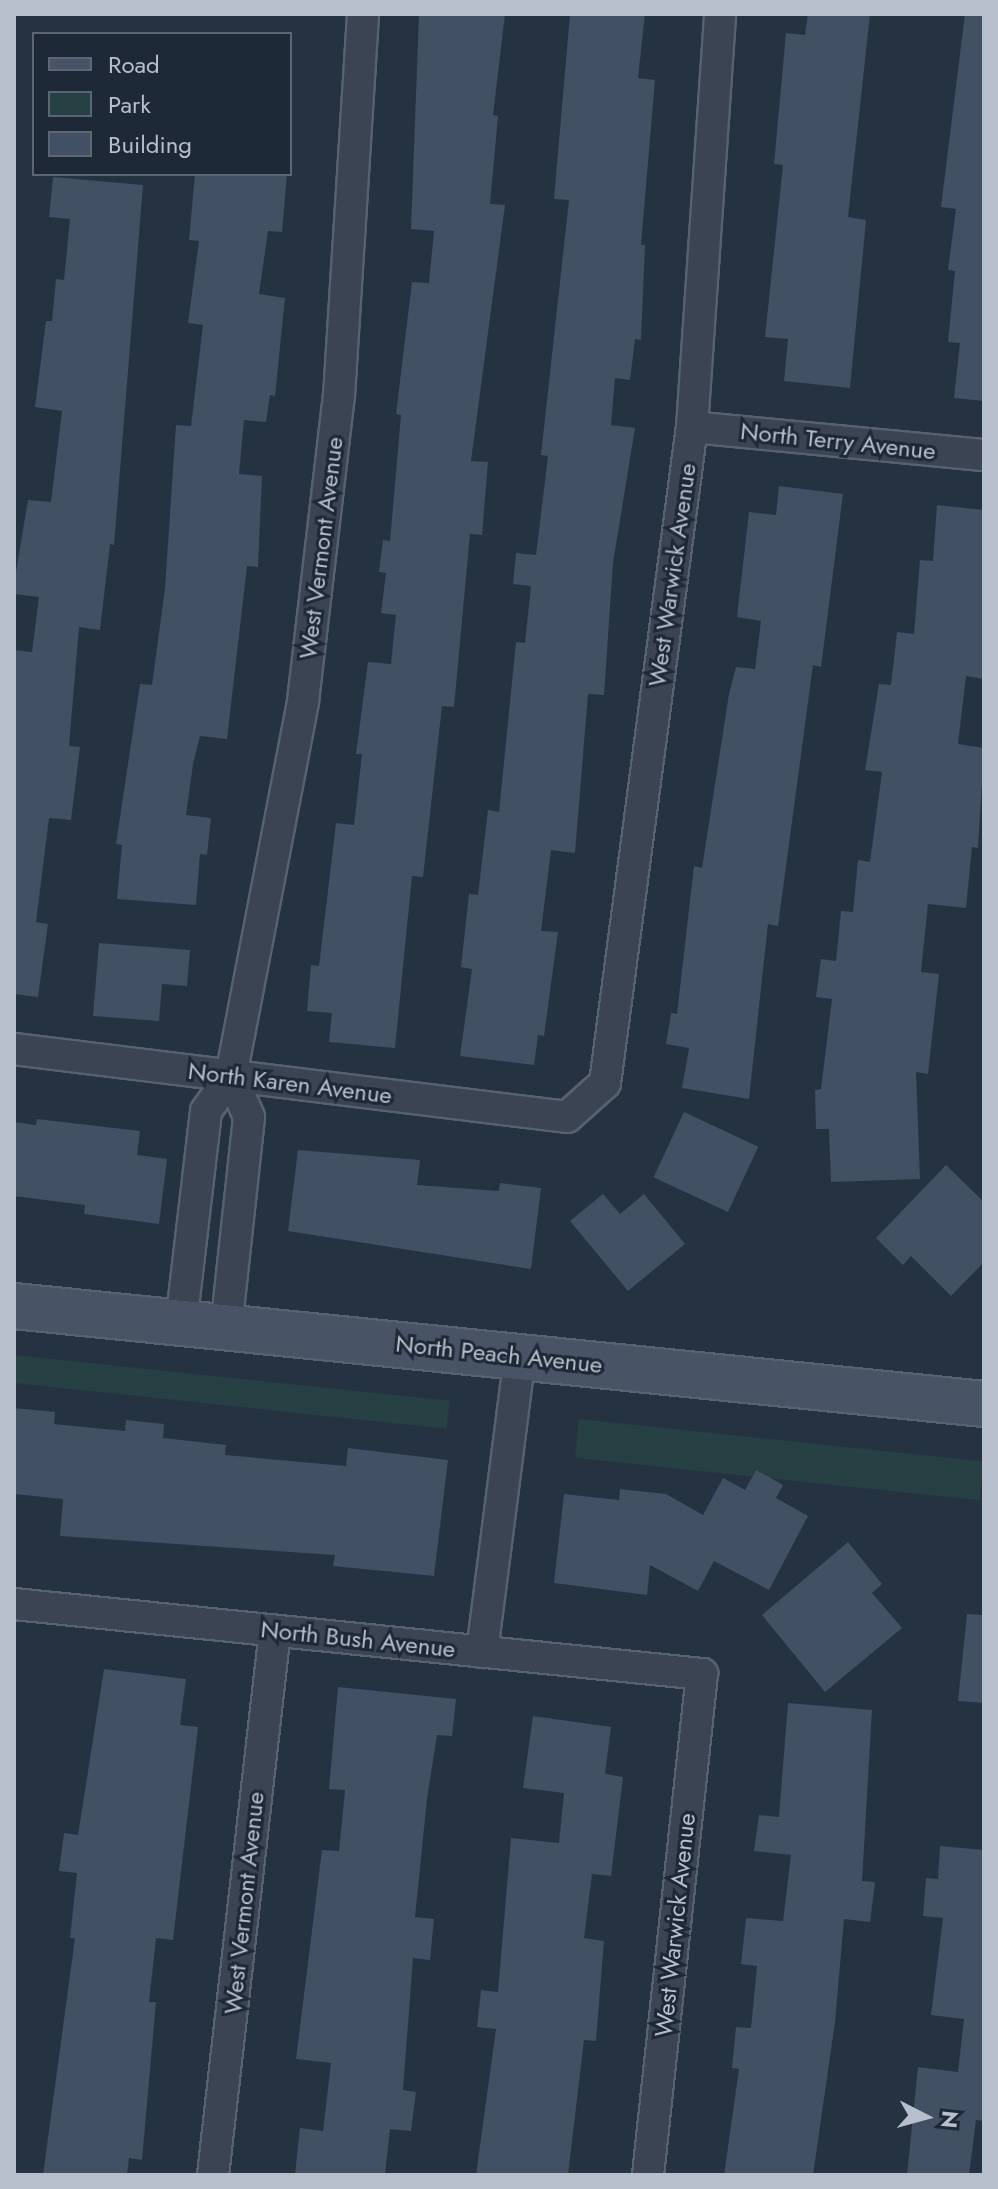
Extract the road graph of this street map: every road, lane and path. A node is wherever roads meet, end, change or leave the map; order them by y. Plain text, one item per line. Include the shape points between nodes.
1 (363, 14) edge
2 (720, 14) edge
3 (692, 427) junction
4 (984, 455) edge
5 (14, 1049) edge
6 (231, 1076) junction
7 (567, 1117) joint
8 (14, 1306) edge
9 (181, 1324) junction
10 (226, 1329) junction
11 (520, 1356) junction
12 (984, 1404) edge
13 (14, 1604) edge
14 (275, 1631) junction
15 (482, 1652) junction
16 (702, 1674) joint
17 (213, 2175) edge
18 (648, 2175) edge

1 - 6 street, West Vermont Avenue via 339,396 303,701
2 - 3 street, West Warwick Avenue
3 - 4 street, North Terry Avenue
3 - 7 street, West Warwick Avenue via 605,1083
5 - 6 street, North Karen Avenue
6 - 7 street, North Karen Avenue
6 - 9 street, West Vermont Avenue via 206,1111
6 - 10 street via 249,1117
8 - 9 street, North Peach Avenue
9 - 10 street, North Peach Avenue
10 - 11 street, North Peach Avenue
11 - 12 street, North Peach Avenue
11 - 15 street
13 - 14 street, North Bush Avenue
14 - 15 street, North Bush Avenue
14 - 17 street, West Vermont Avenue
15 - 16 street, North Bush Avenue
16 - 18 street, West Warwick Avenue

